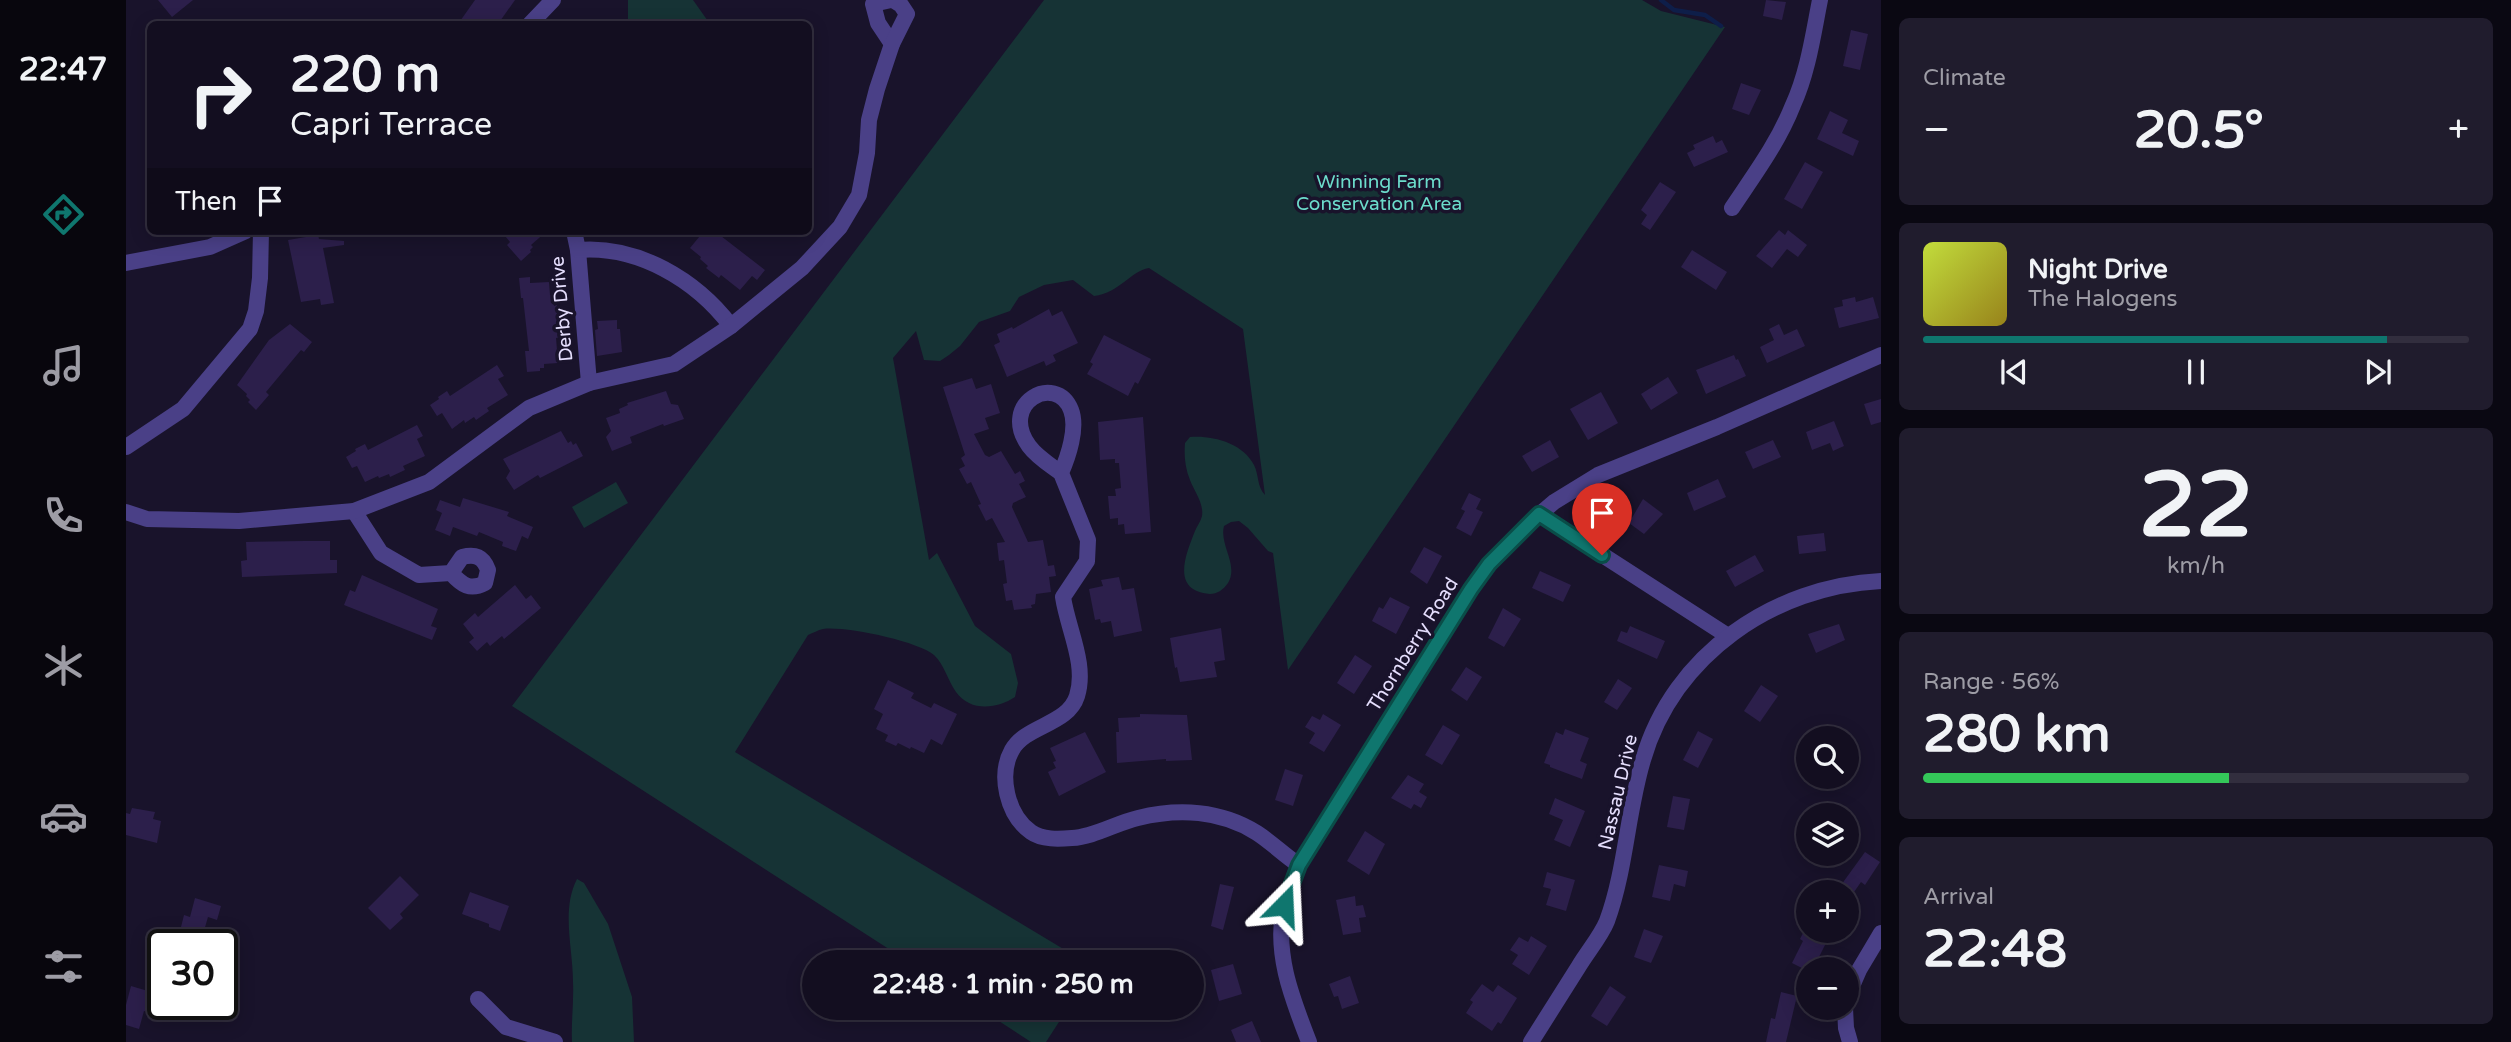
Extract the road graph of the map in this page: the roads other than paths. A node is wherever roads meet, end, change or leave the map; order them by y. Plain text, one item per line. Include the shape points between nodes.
1 (553, 0) edge
2 (892, 0) edge
3 (1820, 0) edge
4 (533, 21) edge
5 (892, 44) junction
6 (1731, 208) dead end
7 (237, 235) edge
8 (261, 235) edge
9 (575, 235) edge
10 (578, 250) junction
11 (126, 263) edge
12 (731, 326) junction
13 (1881, 355) edge
14 (589, 383) junction
15 (126, 447) edge
16 (1062, 473) junction
17 (354, 511) junction
18 (126, 512) edge
19 (1539, 514) junction
20 (451, 573) dead end
21 (1881, 581) edge
22 (1728, 636) junction
23 (1299, 865) junction
24 (1881, 933) edge
25 (1859, 970) edge
26 (478, 999) dead end
27 (1846, 1020) edge
28 (555, 1042) edge
29 (1309, 1042) edge
30 (1531, 1042) edge
31 (1850, 1042) edge

1 - 4 street
2 - 5 street via 907,14
2 - 5 street via 873,4 878,23
3 - 6 street via 1794,104 1772,148
5 - 12 street via 869,120 859,195 840,227 802,268
7 - 11 street via 210,247
8 - 15 street via 260,278 250,329 183,409
9 - 10 street, Derby Drive
10 - 12 street via 594,248 644,260 677,275 716,306
10 - 14 street, Derby Drive
12 - 14 street via 674,363
13 - 19 street, Thornberry Road via 1598,475
14 - 17 street via 528,408 429,482
16 - 16 street via 1073,424 1071,409 1060,396 1035,395 1019,416 1021,429 1038,457
16 - 23 street via 1088,540 1087,561 1063,597 1080,678 1076,700 1058,719 1031,732 1013,749 1005,773 1008,798 1018,819 1032,833 1054,839 1078,838 1176,811 1202,813 1257,833
17 - 18 street via 239,521 147,519
17 - 20 street via 381,553 419,575
19 - 22 street
19 - 23 street, Thornberry Road via 1471,589
21 - 22 street, Nassau Drive via 1805,594 1757,616
22 - 30 street, Nassau Drive via 1687,677 1654,729 1638,779 1606,924
23 - 29 street, Thornberry Road via 1284,905 1280,944
24 - 25 street
26 - 28 street via 506,1027
27 - 31 street

